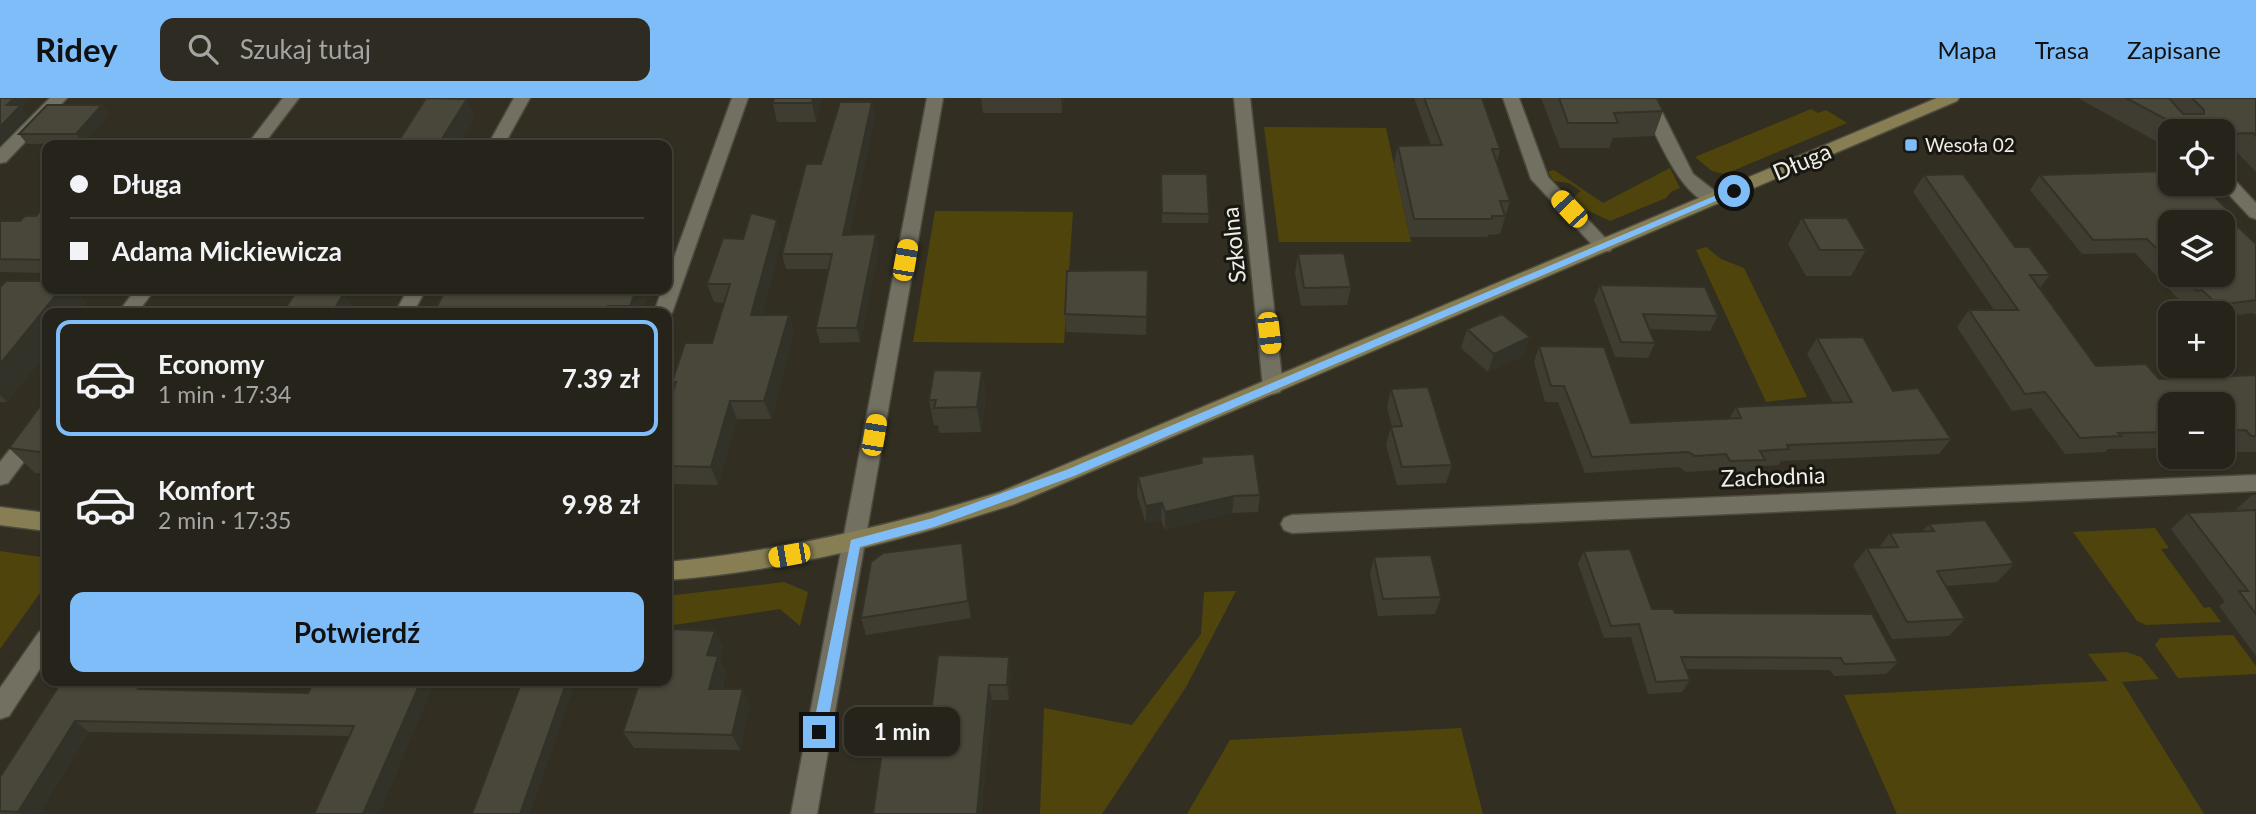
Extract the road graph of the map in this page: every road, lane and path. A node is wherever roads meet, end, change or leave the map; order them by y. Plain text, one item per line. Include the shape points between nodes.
1 (59, 98) edge
2 (291, 98) edge
3 (522, 98) edge
4 (740, 98) edge
5 (935, 98) edge
6 (1242, 98) edge
7 (1511, 98) edge
8 (1647, 98) edge
9 (1951, 98) edge
10 (259, 140) edge
11 (499, 140) edge
12 (0, 158) edge
13 (2235, 191) edge
14 (1714, 199) junction
15 (2256, 213) edge
16 (1604, 247) junction
17 (672, 288) edge
18 (142, 294) edge
19 (131, 308) edge
20 (1273, 387) junction
21 (42, 422) edge
22 (0, 477) edge
23 (2256, 484) edge
24 (0, 516) edge
25 (42, 521) edge
26 (1292, 524) dead end
27 (855, 543) junction
28 (672, 570) edge
29 (42, 646) edge
30 (0, 708) edge
31 (804, 814) edge

1 - 12 street
2 - 10 street
3 - 11 street
4 - 17 street
5 - 27 street
6 - 20 street, Szkolna
7 - 16 street via 1541,179
8 - 14 street via 1682,171
9 - 14 street, Długa
13 - 15 street
14 - 16 street, Długa
16 - 20 street, Długa
18 - 19 street
20 - 27 street, Długa via 1007,498
21 - 22 street
23 - 26 street, Zachodnia
24 - 25 street
27 - 28 street, Długa
27 - 31 street
29 - 30 street

